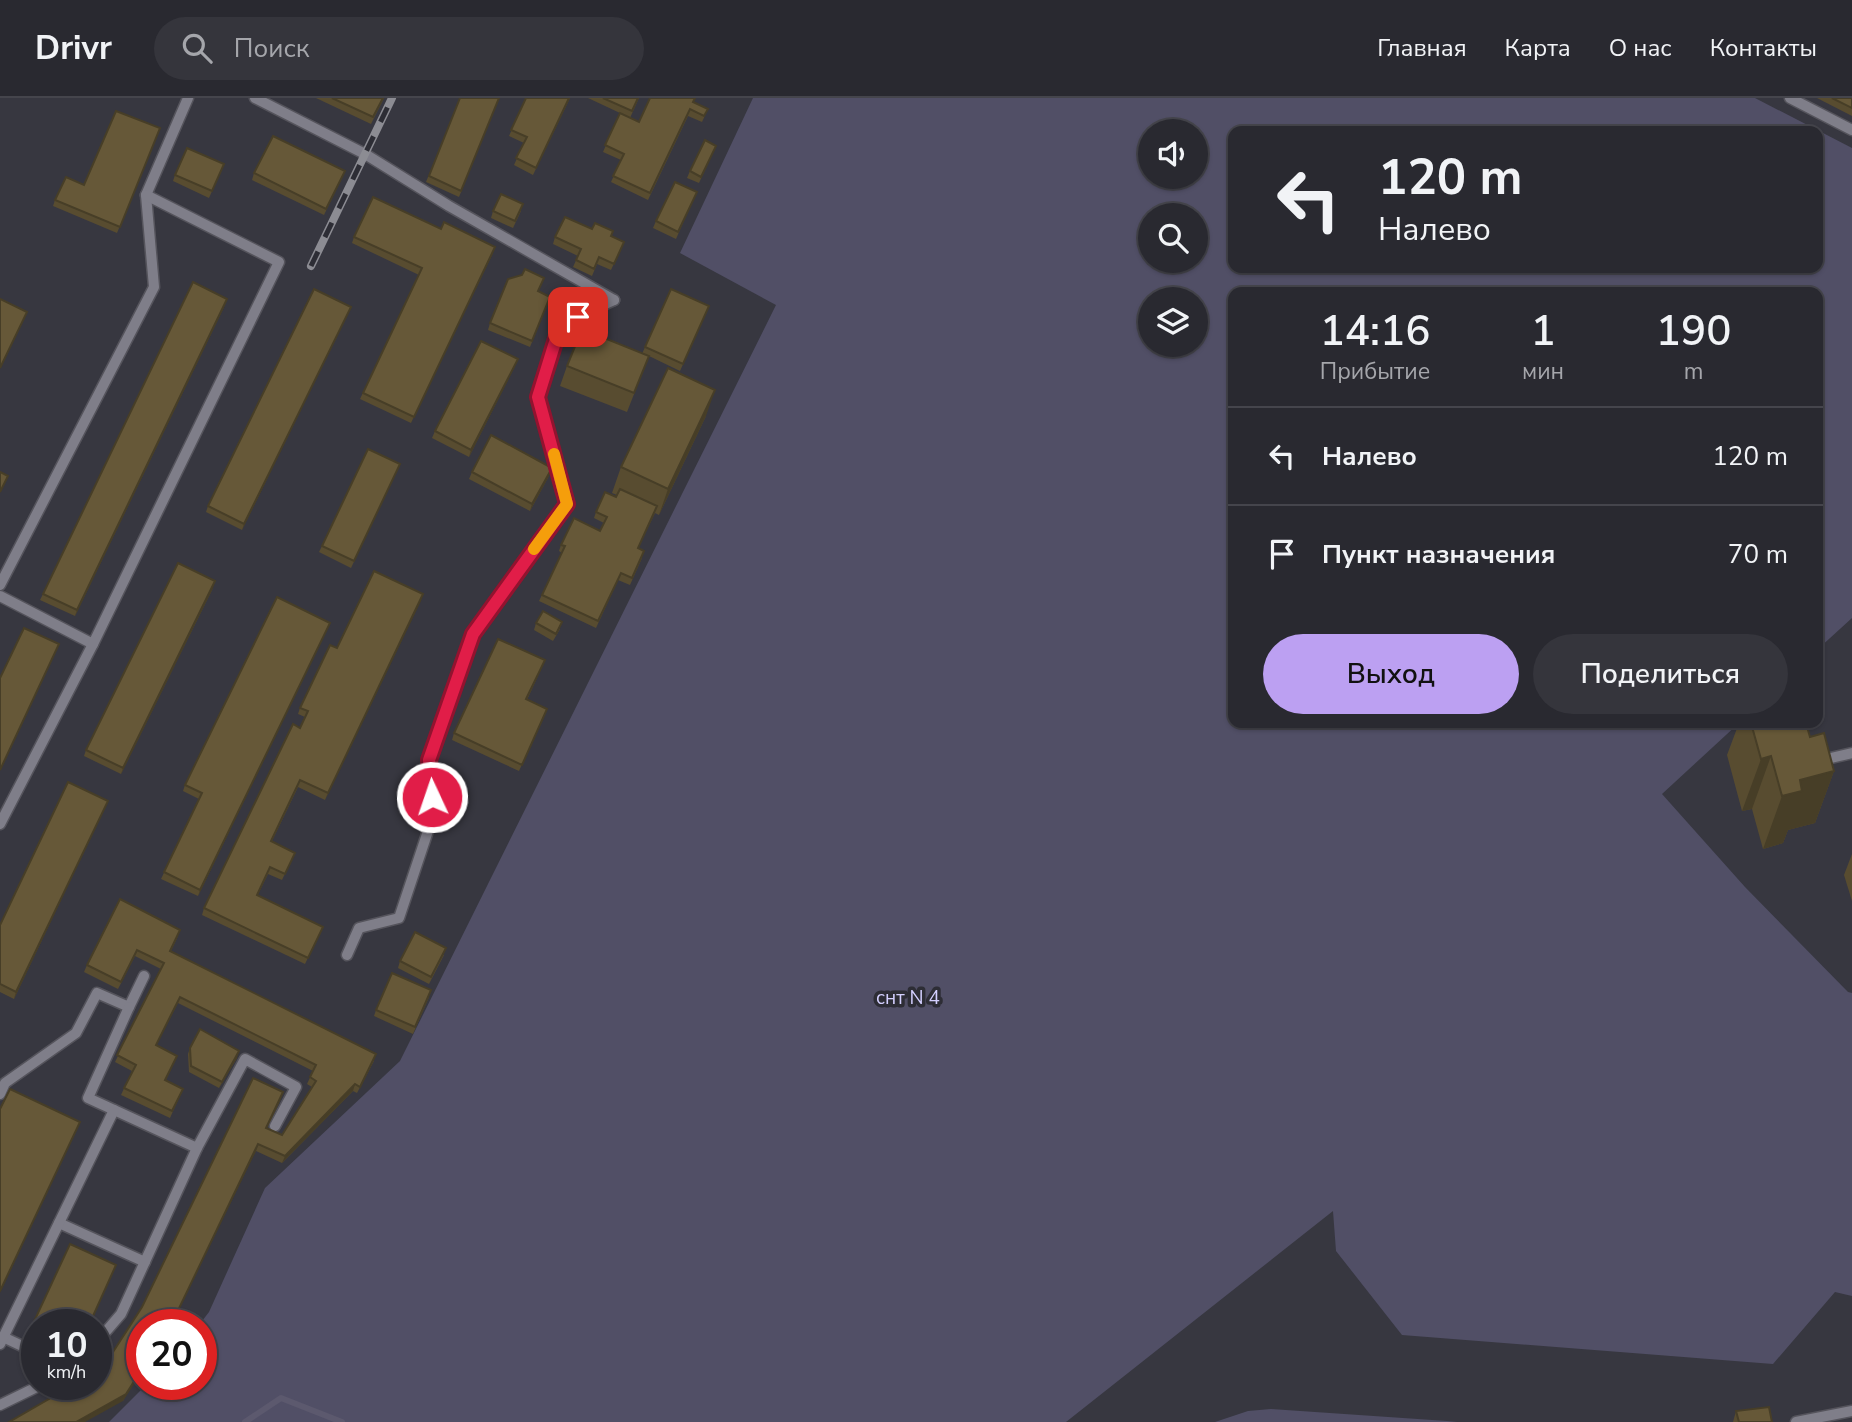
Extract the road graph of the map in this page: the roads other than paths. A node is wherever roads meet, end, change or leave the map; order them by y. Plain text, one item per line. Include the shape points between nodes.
1 (188, 98) edge
2 (255, 98) edge
3 (1790, 98) edge
4 (1852, 130) edge
5 (146, 195) junction
6 (0, 585) edge
7 (0, 596) edge
8 (93, 644) junction
9 (1852, 753) edge
10 (1822, 760) edge
11 (0, 824) edge
12 (347, 955) dead end
13 (144, 976) dead end
14 (129, 1007) junction
15 (0, 1094) edge
16 (114, 1110) junction
17 (275, 1126) dead end
18 (197, 1148) junction
19 (59, 1223) junction
20 (145, 1262) junction
21 (112, 1324) edge
22 (2, 1340) edge
23 (21, 1347) edge
24 (21, 1395) edge
25 (0, 1405) edge
26 (1852, 1411) edge
27 (1796, 1422) edge

1 - 5 lane
2 - 12 lane via 365,154 614,300 560,326 538,397 567,504 473,634 429,760 433,816 399,918 359,928
3 - 4 lane
5 - 6 lane via 154,287
5 - 8 lane via 279,262
7 - 8 lane
8 - 11 lane
9 - 10 lane
13 - 14 lane
14 - 15 lane via 97,993 76,1033 5,1083
14 - 16 lane via 88,1098
16 - 18 lane
16 - 19 lane
17 - 18 lane via 296,1087 245,1059
18 - 20 lane
19 - 20 lane
19 - 22 lane
20 - 21 lane
22 - 23 lane
24 - 25 lane
26 - 27 lane

